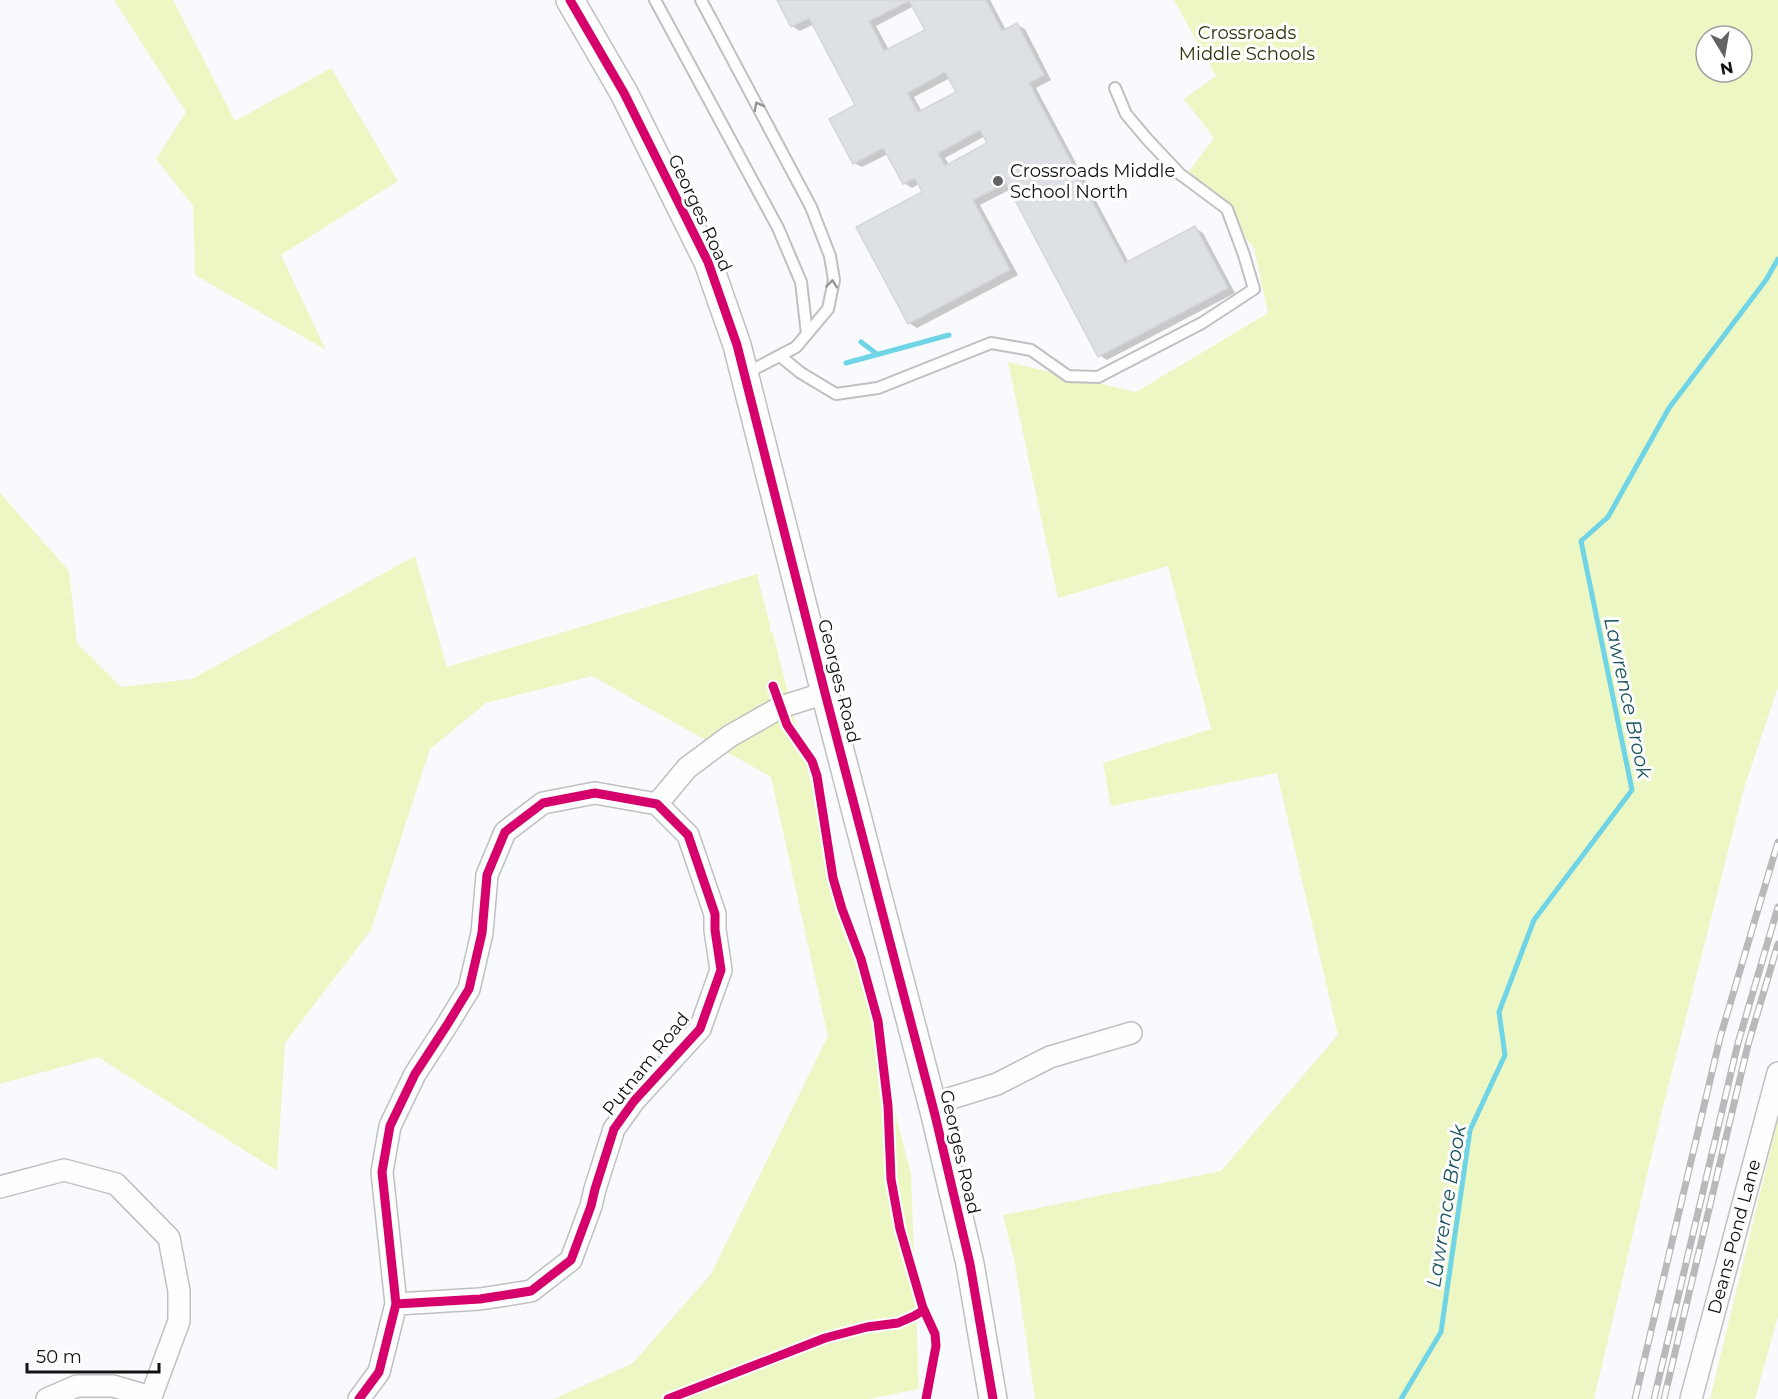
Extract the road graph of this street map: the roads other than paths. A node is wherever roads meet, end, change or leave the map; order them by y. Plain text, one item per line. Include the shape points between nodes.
1 (570, 0) edge
2 (655, 0) edge
3 (701, 0) edge
4 (1115, 88) dead end
5 (807, 334) junction
6 (780, 356) junction
7 (745, 374) junction
8 (825, 693) junction
9 (657, 804) junction
10 (1131, 1033) dead end
11 (1778, 1074) edge
12 (932, 1104) junction
13 (0, 1187) edge
14 (396, 1304) junction
15 (153, 1398) edge
16 (47, 1399) edge
17 (359, 1399) edge
18 (992, 1399) edge
19 (1691, 1399) edge

1 - 7 street, Georges Road via 624,93 708,262
2 - 5 lane via 778,228 801,282
5 -> 3 lane via 828,309 834,280 830,256 811,207
4 - 6 lane via 1126,114 1147,140 1180,174 1227,208 1254,288 1202,323 1098,377 1068,376 1031,350 991,343 878,388 836,394
5 - 6 lane via 796,347
6 - 7 lane
7 - 8 street, Georges Road
8 - 9 street via 781,707 730,736 687,768
8 - 12 street, Georges Road
9 - 14 street via 595,793 543,803 505,832 487,875 482,933 469,989 415,1074 390,1126 382,1172
9 - 14 street, Putnam Road via 688,835 715,914 722,970 700,1029 634,1101 614,1129 570,1260 531,1291 480,1299
10 - 12 street via 1050,1057 997,1084
11 - 19 street, Deans Pond Lane
12 - 18 street, Georges Road via 970,1264
13 - 15 street via 64,1170 116,1184 170,1238 179,1291 179,1321
14 - 17 street via 379,1372
15 - 16 street via 113,1386 77,1386

